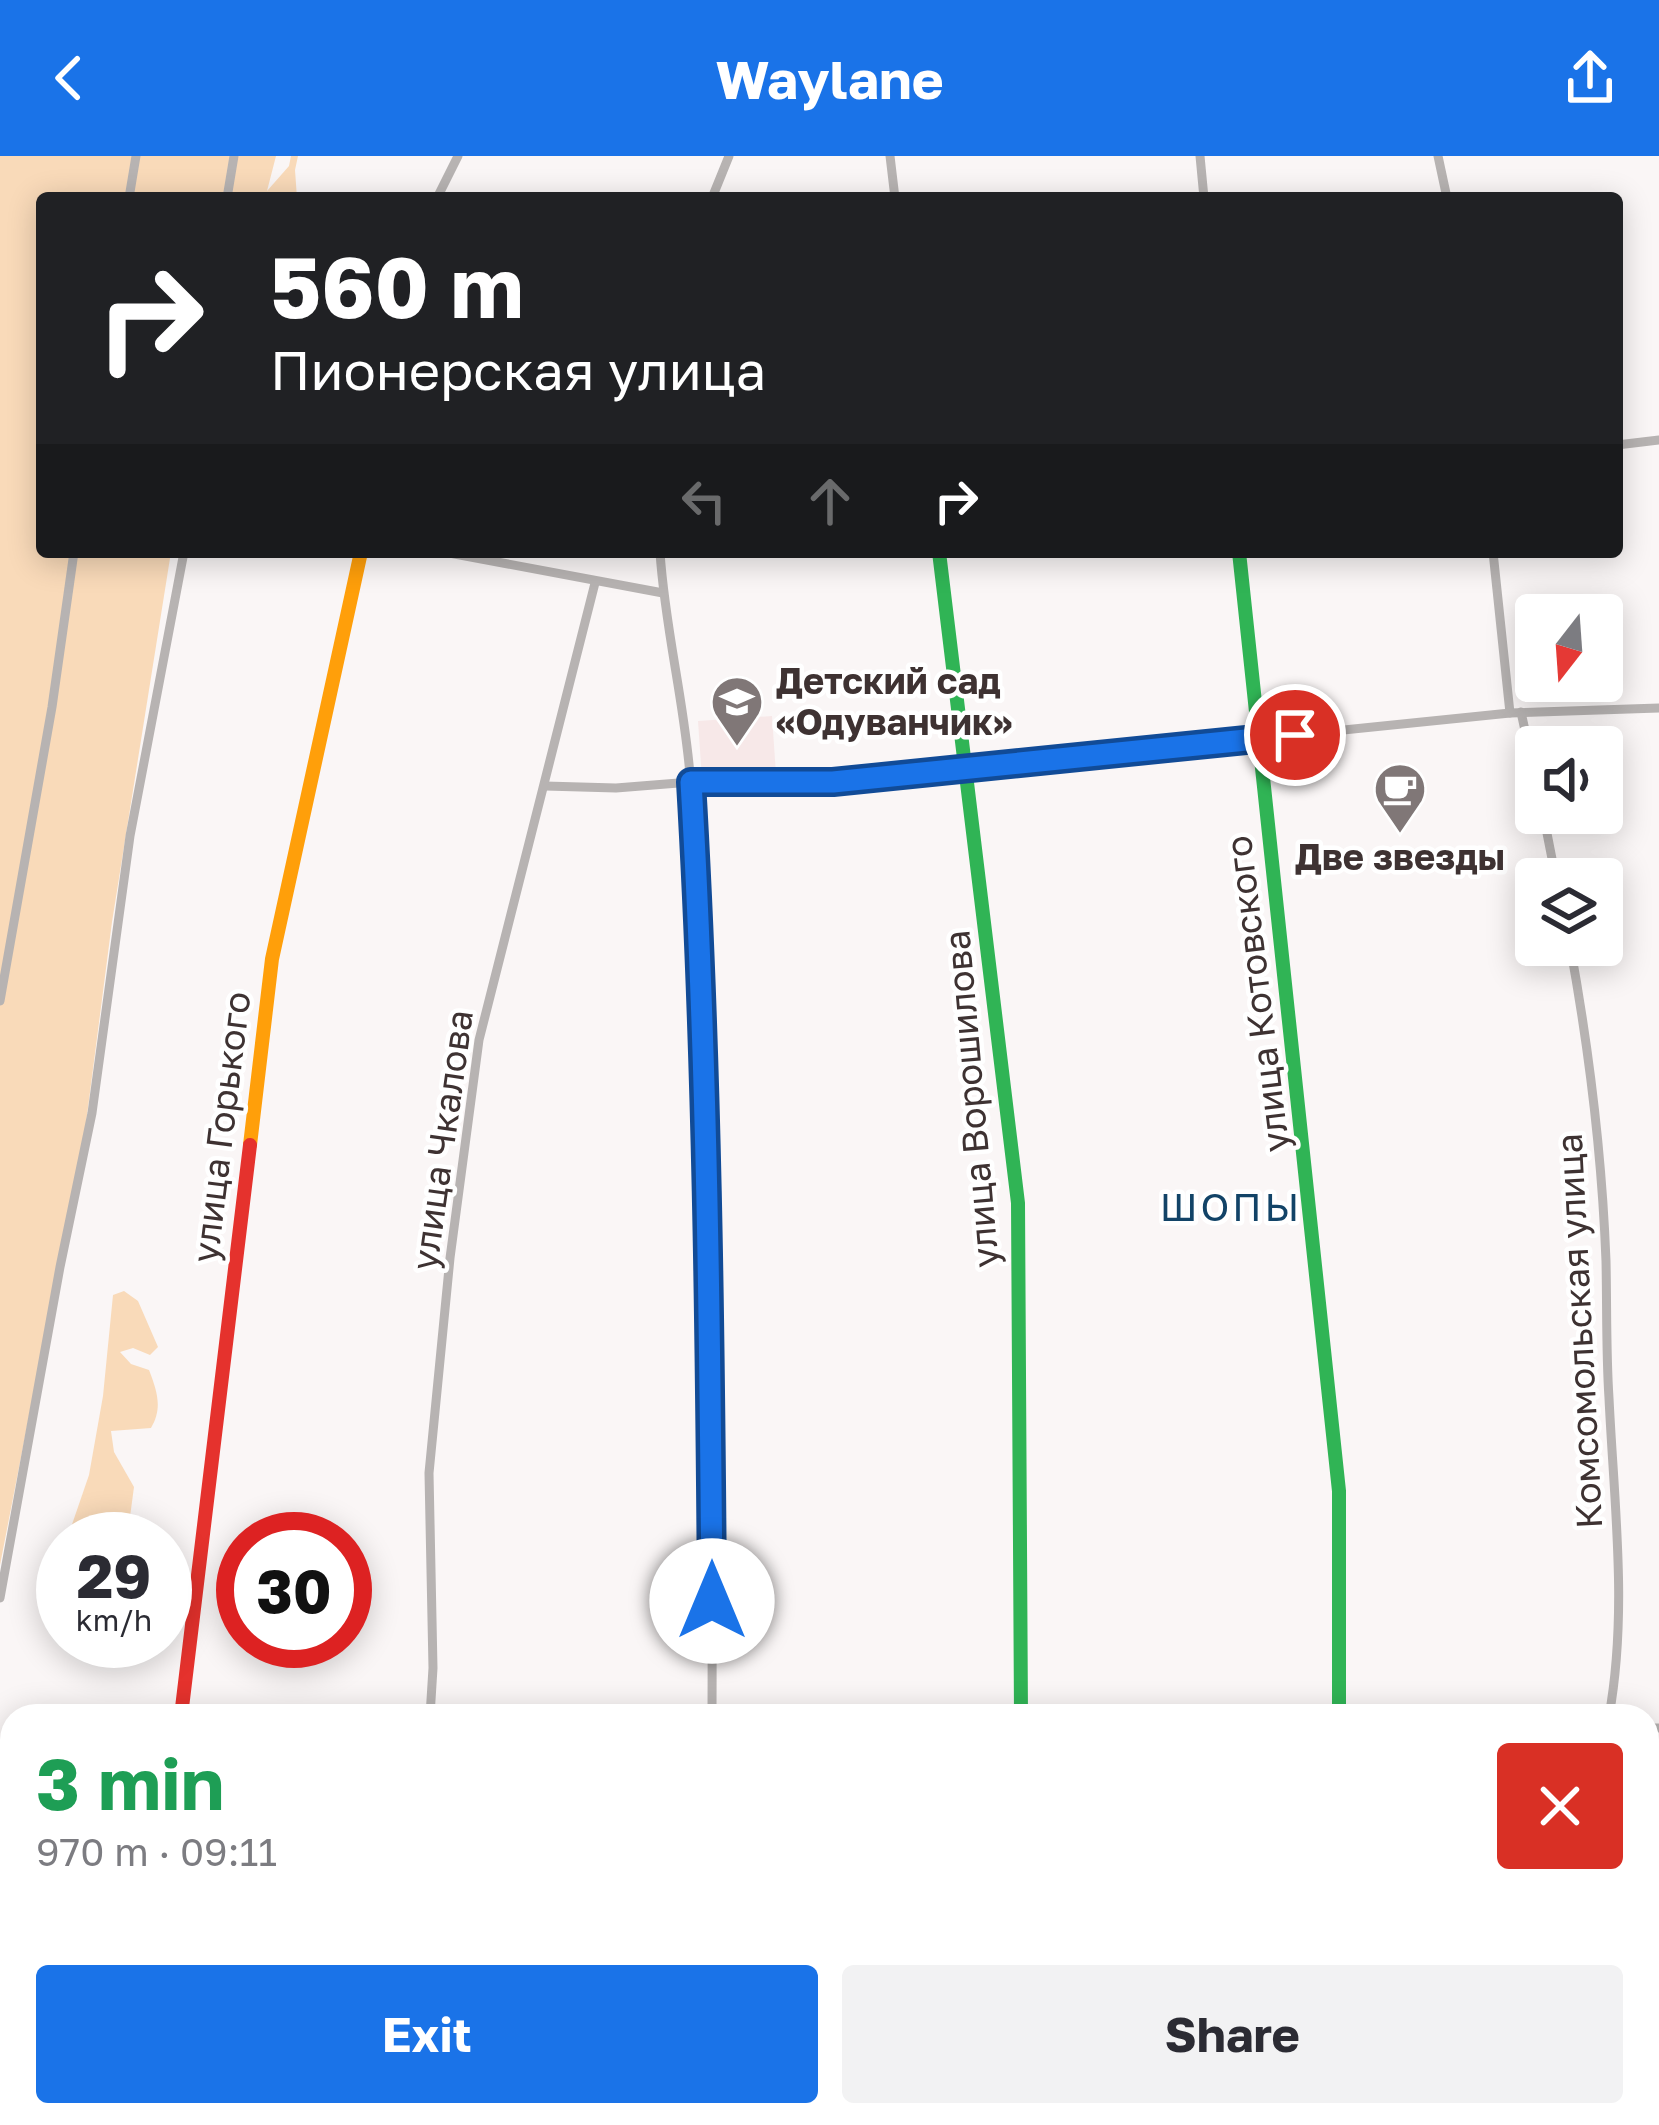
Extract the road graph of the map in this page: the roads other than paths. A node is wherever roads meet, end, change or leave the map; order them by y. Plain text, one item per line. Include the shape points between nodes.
1 (136, 156) edge
2 (234, 156) edge
3 (458, 156) edge
4 (729, 156) edge
5 (890, 156) edge
6 (1200, 156) edge
7 (1438, 156) edge
8 (130, 192) edge
9 (228, 192) edge
10 (440, 192) edge
11 (714, 192) edge
12 (894, 192) edge
13 (1203, 192) edge
14 (1446, 192) edge
15 (1659, 440) edge
16 (1623, 444) edge
17 (73, 558) edge
18 (183, 558) edge
19 (360, 558) edge
20 (474, 558) edge
21 (660, 558) edge
22 (940, 558) edge
23 (1240, 558) edge
24 (1494, 558) edge
25 (595, 583) junction
26 (663, 593) junction
27 (1659, 708) edge
28 (1516, 713) junction
29 (1520, 726) edge
30 (1257, 739) junction
31 (966, 771) junction
32 (691, 782) junction
33 (545, 785) junction
34 (1574, 966) edge
35 (0, 1001) edge
36 (0, 1598) edge
37 (182, 1704) edge
38 (431, 1704) edge
39 (712, 1704) edge
40 (1021, 1704) edge
41 (1339, 1704) edge
42 (1611, 1704) edge

1 - 8 street
2 - 9 street
3 - 10 street
4 - 11 street
5 - 12 street
6 - 13 street
7 - 14 street
15 - 16 street
17 - 35 street
18 - 36 street via 123,880 92,1112
19 - 37 street, улица Горького via 272,959
20 - 25 street
21 - 26 street
22 - 31 street, улица Ворошилова
23 - 30 street, улица Котовского
24 - 28 street
25 - 26 street
25 - 33 street, улица Чкалова
26 - 32 street
27 - 28 street
28 - 29 street
28 - 30 street
30 - 31 street
30 - 41 street, улица Котовского via 1339,1491
31 - 32 street
31 - 40 street, улица Ворошилова via 1018,1203
32 - 33 street
32 - 39 street via 710,1237
33 - 38 street, улица Чкалова via 479,1040 450,1258 429,1473
34 - 42 street, Комсомольская улица via 1606,1259 1619,1588

